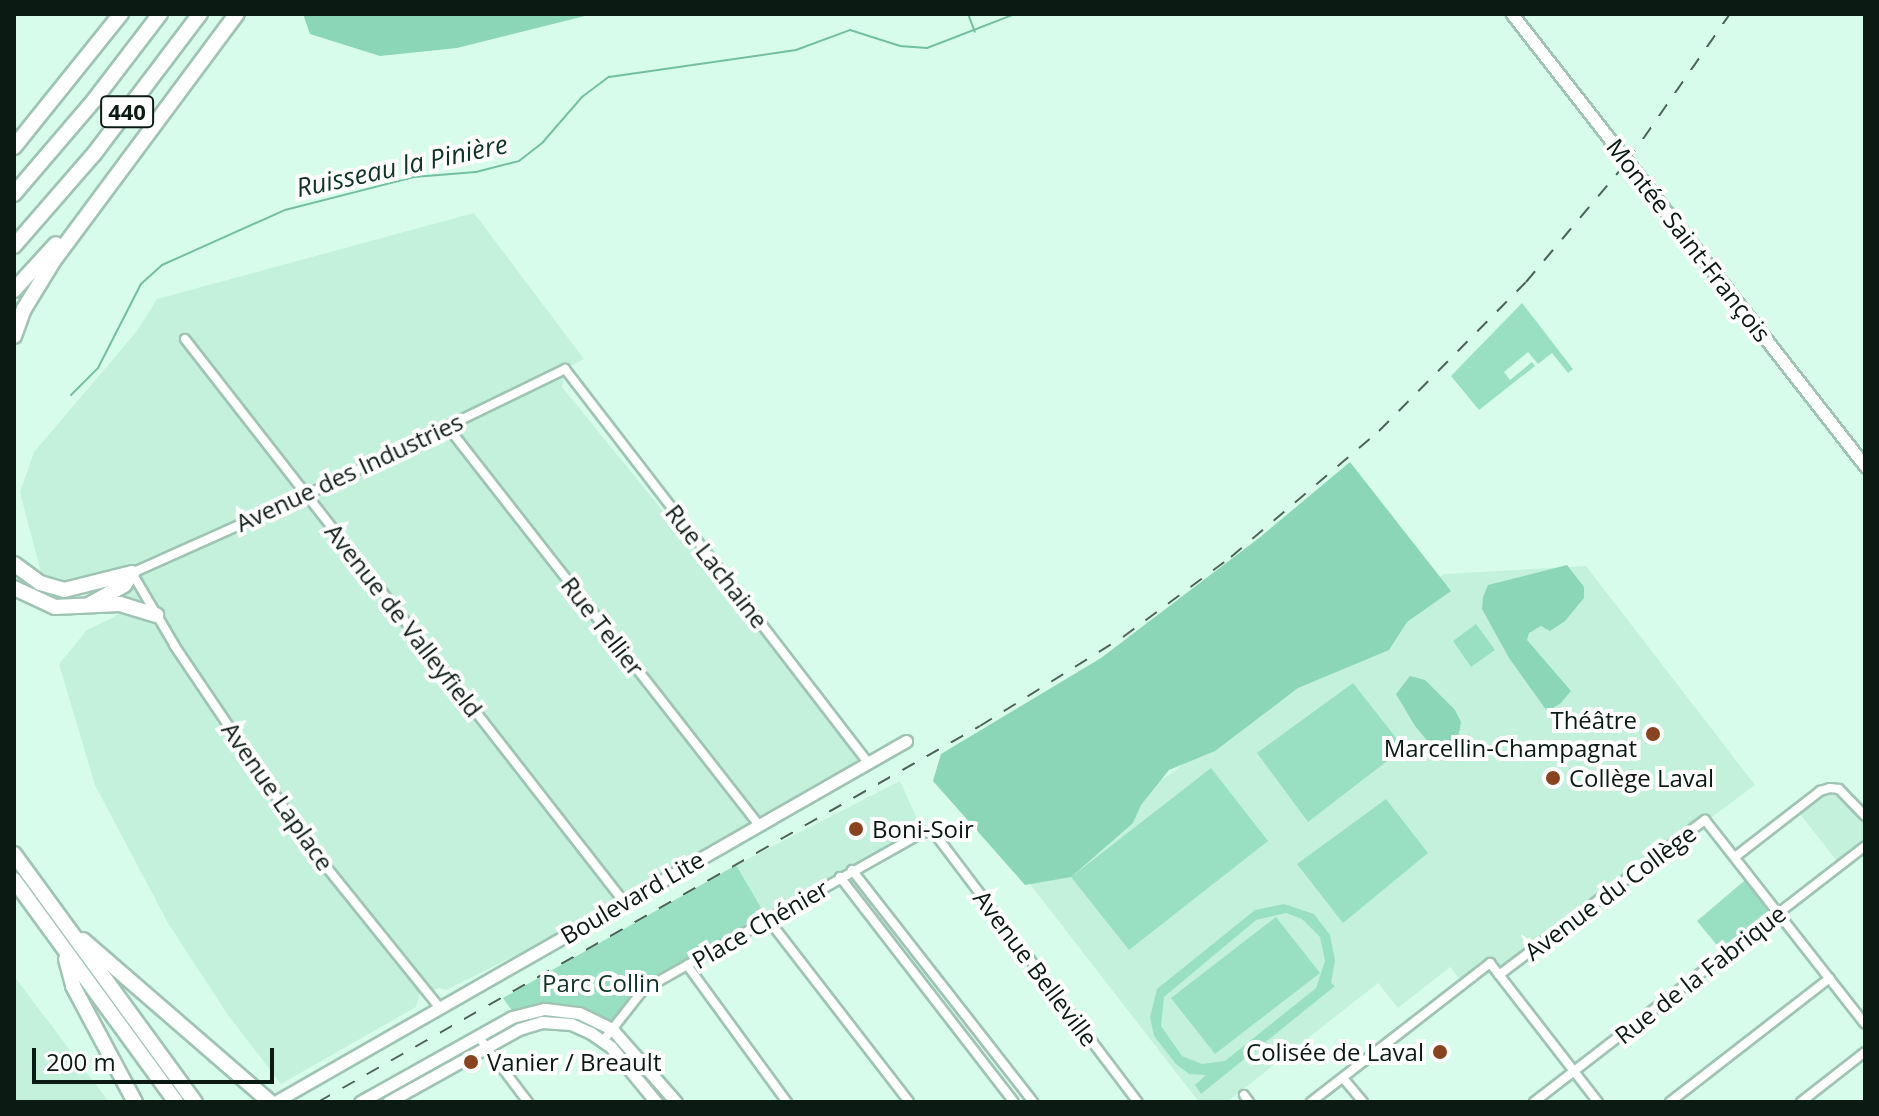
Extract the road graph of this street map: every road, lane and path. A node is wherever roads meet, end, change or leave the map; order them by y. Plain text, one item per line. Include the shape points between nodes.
1 (121, 14) edge
2 (160, 14) edge
3 (200, 14) edge
4 (237, 14) edge
5 (1512, 14) edge
6 (14, 147) edge
7 (114, 177) junction
8 (14, 194) edge
9 (14, 246) edge
10 (14, 290) edge
11 (14, 336) edge
12 (185, 339) dead end
13 (565, 369) joint
14 (447, 426) junction
15 (1865, 466) edge
16 (306, 495) junction
17 (14, 564) edge
18 (132, 573) junction
19 (14, 588) edge
20 (90, 604) junction
21 (156, 615) junction
22 (906, 741) dead end
23 (868, 763) junction
24 (1865, 816) edge
25 (759, 825) junction
26 (935, 834) joint
27 (1865, 846) edge
28 (14, 854) edge
29 (1735, 857) junction
30 (852, 870) junction
31 (840, 877) junction
32 (14, 880) edge
33 (624, 902) junction
34 (1778, 913) junction
35 (767, 918) junction
36 (64, 924) junction
37 (64, 951) junction
38 (687, 965) junction
39 (1499, 975) junction
40 (1830, 978) junction
41 (439, 1007) junction
42 (1865, 1024) edge
43 (612, 1029) junction
44 (478, 1036) junction
45 (603, 1041) junction
46 (486, 1047) junction
47 (1865, 1052) edge
48 (996, 1055) junction
49 (985, 1064) junction
50 (1574, 1071) junction
51 (1343, 1078) junction
52 (1132, 1100) edge
53 (135, 1102) edge
54 (176, 1102) edge
55 (195, 1102) edge
56 (273, 1102) edge
57 (360, 1102) edge
58 (388, 1102) edge
59 (528, 1102) edge
60 (656, 1102) edge
61 (676, 1102) edge
62 (787, 1102) edge
63 (909, 1102) edge
64 (1014, 1102) edge
65 (1033, 1102) edge
66 (1311, 1102) edge
67 (1363, 1102) edge
68 (1534, 1102) edge
69 (1598, 1102) edge
70 (1670, 1102) edge
71 (1801, 1102) edge

1 - 6 highway
2 - 8 highway, 440
3 - 9 highway, 440 via 108,137
4 - 7 highway
5 - 15 street, Montée Saint-François
7 - 10 highway
7 - 11 highway via 34,290
12 - 16 street, Avenue de Valleyfield
13 - 14 street, Avenue des Industries
13 - 23 street, Rue Lachaine
14 - 16 street, Avenue des Industries
14 - 25 street, Rue Tellier
16 - 18 street, Avenue des Industries
16 - 33 street, Avenue de Valleyfield
17 - 18 highway via 40,583 64,590
18 - 20 highway via 124,585
18 - 21 street, Avenue Laplace
19 - 20 highway via 55,607
20 - 21 highway via 124,605
21 - 41 street, Avenue Laplace via 311,848
22 - 23 street, Boulevard Lite
23 - 25 street, Boulevard Lite
24 - 29 street via 1839,789 1820,791
25 - 33 street, Boulevard Lite
26 - 30 street, Place Chénier via 909,838
26 - 52 street, Avenue Belleville
27 - 34 street, Rue de la Fabrique
28 - 36 highway
29 - 34 street, Avenue du Collège
29 - 39 street, Avenue du Collège via 1705,820
30 - 31 street, Place Chénier
30 - 48 street
31 - 35 street, Place Chénier
31 - 49 street
32 - 37 highway
33 - 41 street, Boulevard Lite
34 - 40 street, Avenue du Collège
34 - 50 street, Rue de la Fabrique
35 - 38 street, Place Chénier
35 - 63 street
36 - 55 highway
36 - 56 highway
37 - 53 highway via 73,986
37 - 54 highway
38 - 43 street, Place Chénier via 643,990
38 - 62 street
39 - 50 street
39 - 51 street via 1490,963
40 - 42 street, Avenue du Collège
40 - 70 street
41 - 56 street, Boulevard Lite
43 - 44 street via 579,1013 545,1009 512,1017
43 - 45 street, Place Chénier
43 - 61 street
44 - 46 street
44 - 57 street
45 - 46 street via 571,1024 542,1022
45 - 60 street
46 - 58 street
46 - 59 street
47 - 71 street
48 - 49 street
48 - 65 street
49 - 64 street
50 - 68 street, Rue de la Fabrique
50 - 69 street
51 - 66 street
51 - 67 street

